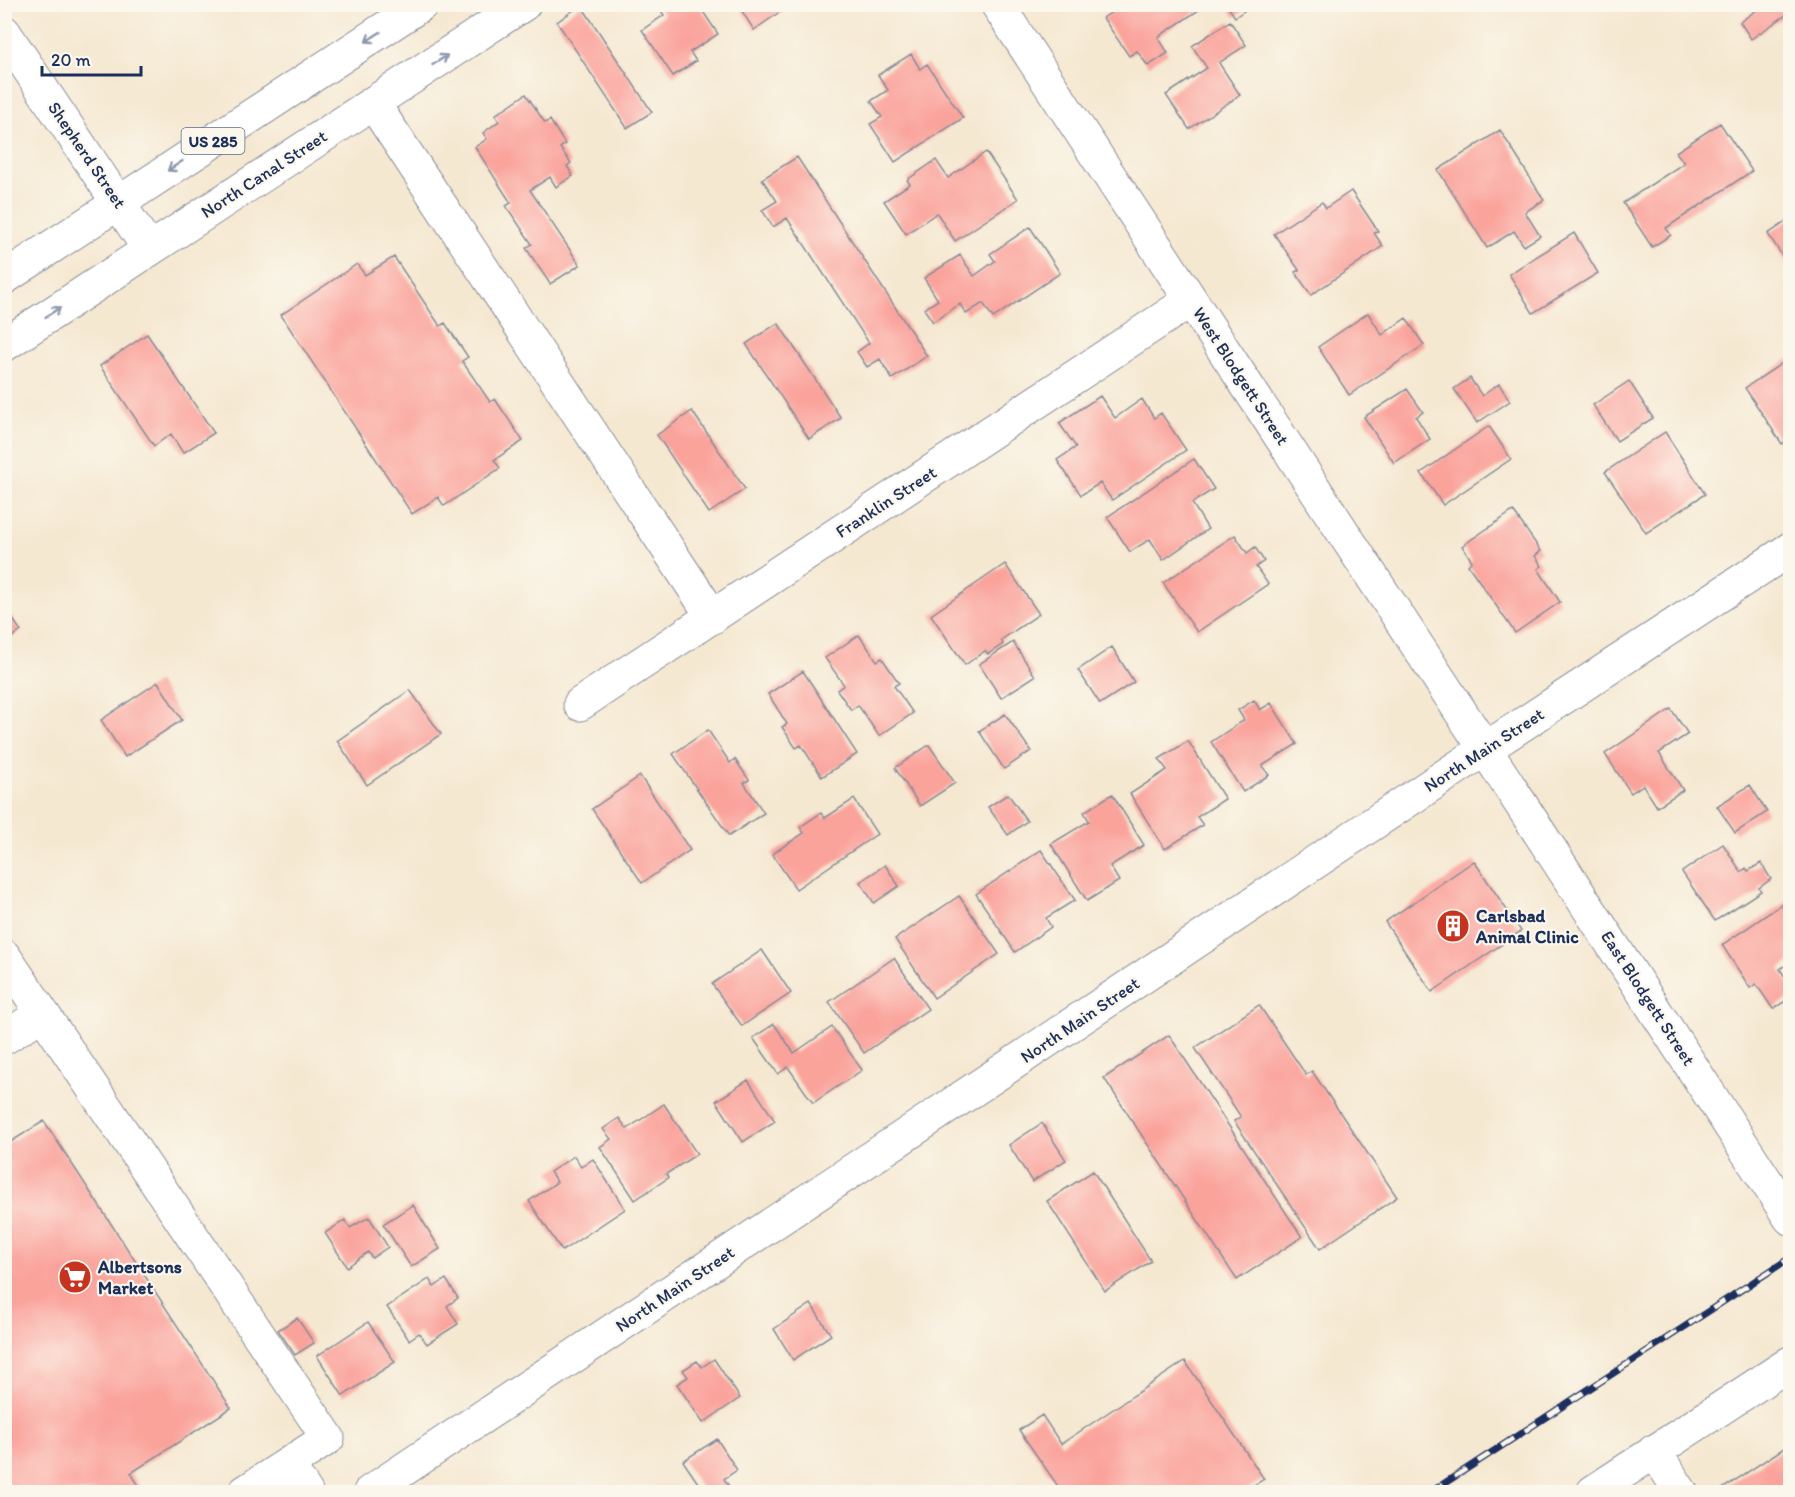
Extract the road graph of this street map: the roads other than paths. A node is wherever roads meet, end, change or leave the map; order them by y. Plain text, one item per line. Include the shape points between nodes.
1 (422, 4) edge
2 (524, 4) edge
3 (997, 4) edge
4 (4, 32) edge
5 (373, 103) junction
6 (119, 203) junction
7 (149, 249) junction
8 (4, 278) edge
9 (1191, 300) junction
10 (4, 345) edge
11 (1791, 549) edge
12 (713, 617) junction
13 (580, 704) dead end
14 (1485, 749) junction
15 (4, 956) edge
16 (42, 1014) junction
17 (4, 1038) edge
18 (1785, 1199) edge
19 (1791, 1363) edge
20 (1654, 1451) junction
21 (288, 1465) junction
22 (244, 1492) edge
23 (306, 1492) edge
24 (370, 1492) edge
25 (1593, 1492) edge
26 (1681, 1492) edge

1 -> 6 main road, US 285
5 -> 2 main road, North Canal Street
3 - 9 main road, West Blodgett Street
4 - 6 main road, Shepherd Street
5 - 7 main road, North Canal Street
5 - 12 main road
6 - 7 main road, Shepherd Street
6 - 8 main road, US 285
10 -> 7 main road, North Canal Street
9 - 12 main road, Franklin Street
9 - 14 main road, West Blodgett Street
11 - 14 main road, North Main Street
12 - 13 main road, Franklin Street
14 - 18 main road, East Blodgett Street
14 - 24 main road, North Main Street
15 - 16 main road
16 - 17 main road
16 - 21 main road via 328,1438
19 - 20 main road
20 - 25 main road
20 - 26 main road
21 - 22 main road
21 - 23 main road

